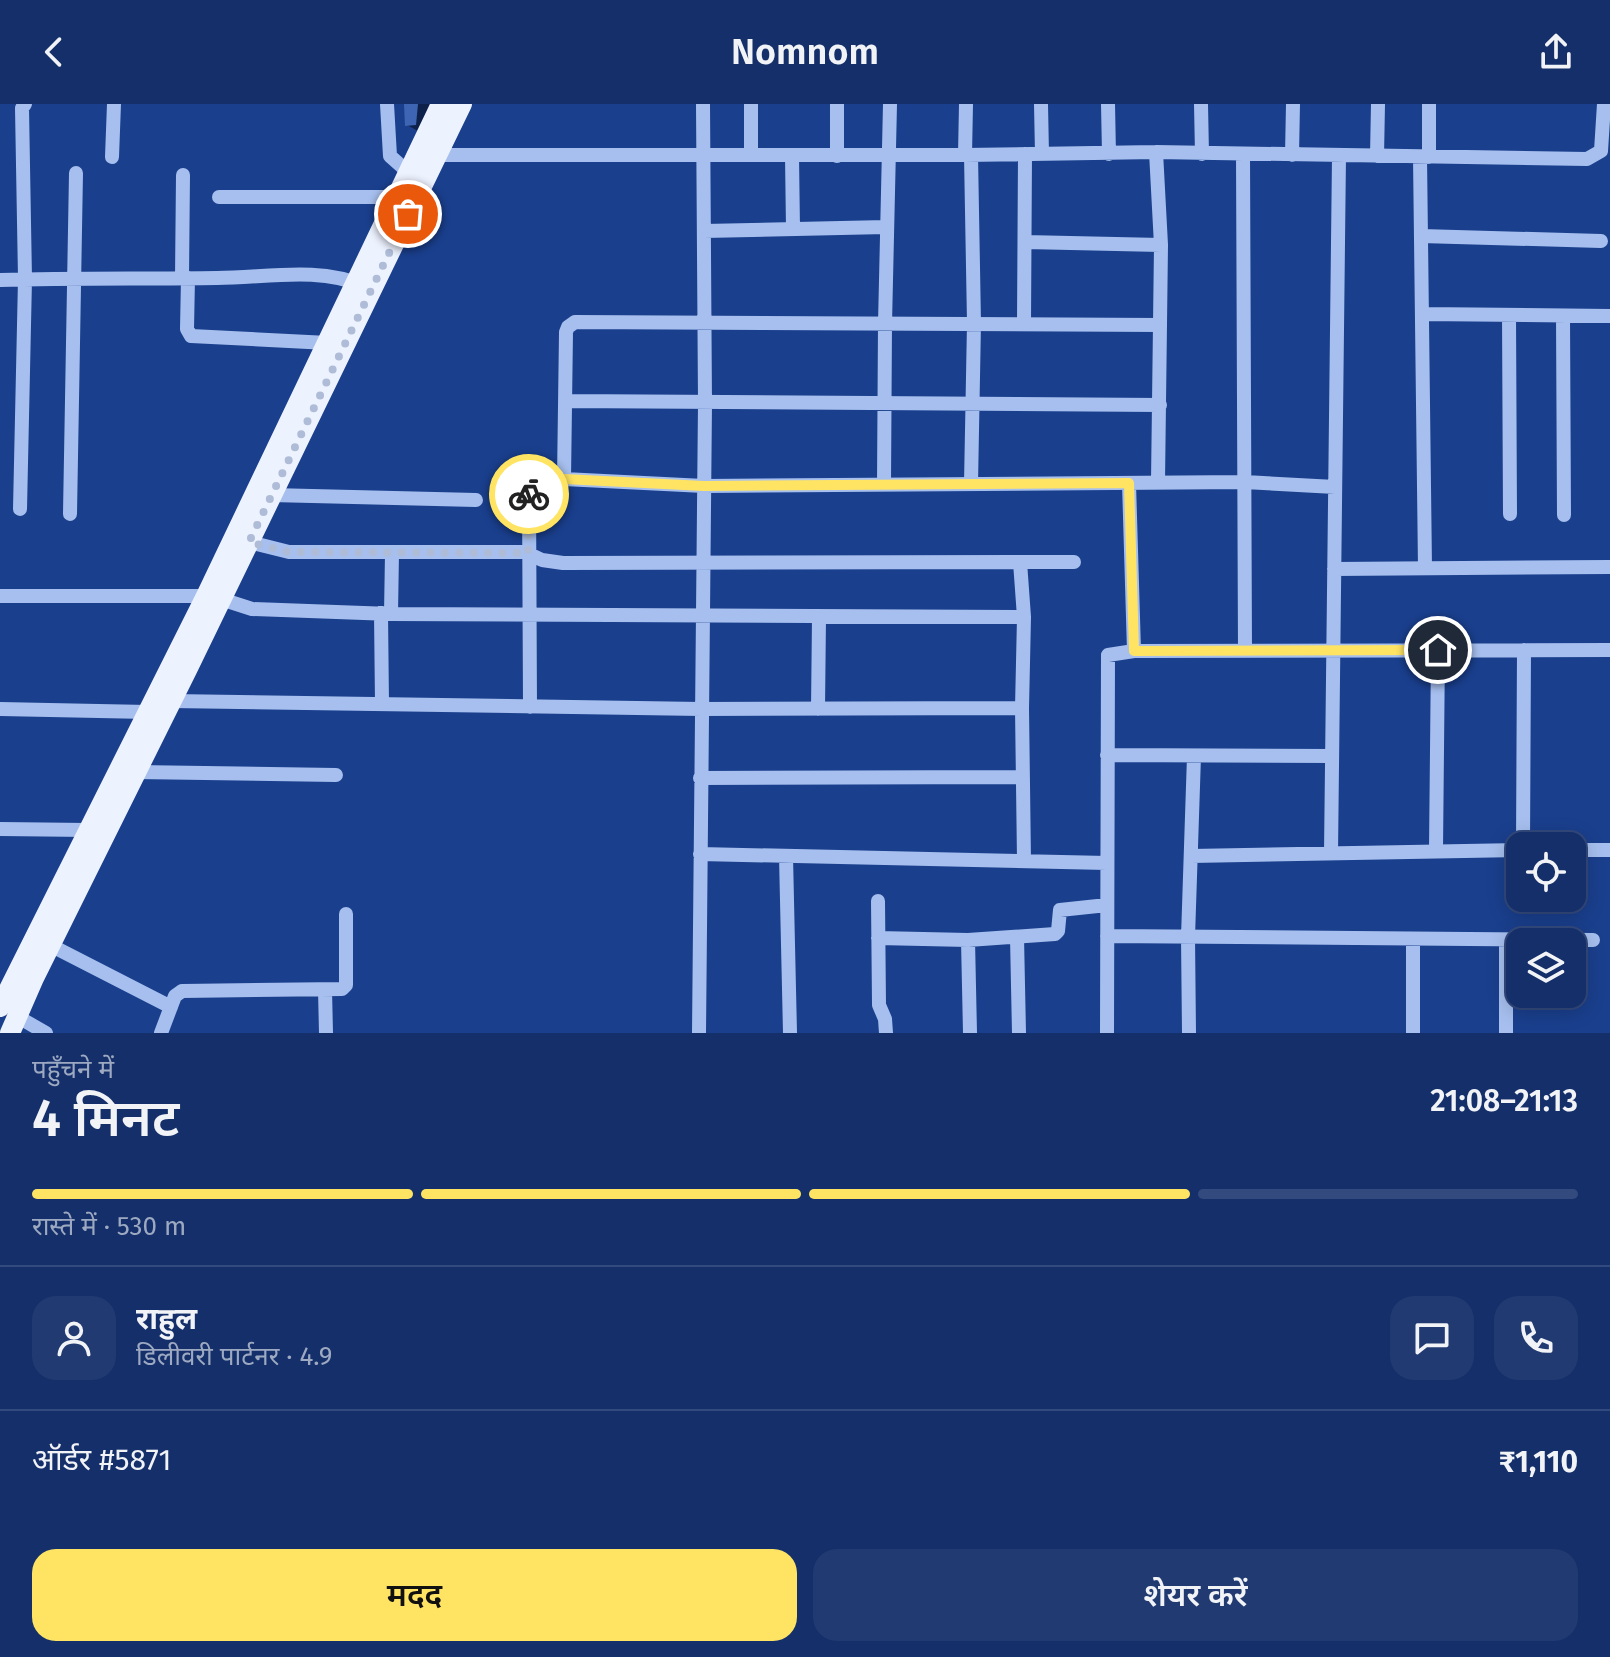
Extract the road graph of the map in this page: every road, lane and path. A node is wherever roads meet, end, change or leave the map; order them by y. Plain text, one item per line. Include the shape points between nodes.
1 (25, 104) edge
2 (114, 104) edge
3 (387, 104) edge
4 (441, 104) edge
5 (462, 104) edge
6 (703, 104) edge
7 (751, 104) edge
8 (837, 104) edge
9 (890, 104) edge
10 (966, 104) edge
11 (1041, 104) edge
12 (1108, 104) edge
13 (1201, 104) edge
14 (1293, 104) edge
15 (1378, 104) edge
16 (1429, 104) edge
17 (1604, 104) edge
18 (1607, 127) edge
19 (1156, 152) junction
20 (1025, 154) junction
21 (1042, 154) junction
22 (1109, 154) junction
23 (1202, 154) junction
24 (1243, 154) junction
25 (437, 155) junction
26 (703, 155) junction
27 (751, 155) junction
28 (888, 155) junction
29 (968, 155) junction
30 (1292, 155) junction
31 (792, 156) junction
32 (837, 156) junction
33 (1339, 156) junction
34 (1377, 156) junction
35 (112, 157) dead end
36 (1424, 157) junction
37 (408, 172) junction
38 (76, 173) dead end
39 (183, 175) dead end
40 (219, 197) dead end
41 (396, 197) junction
42 (886, 227) junction
43 (793, 229) junction
44 (704, 231) junction
45 (1421, 236) junction
46 (1601, 241) dead end
47 (1025, 242) junction
48 (1161, 245) junction
49 (185, 278) junction
50 (25, 279) junction
51 (75, 279) junction
52 (0, 280) edge
53 (364, 286) junction
54 (1422, 314) junction
55 (1509, 315) junction
56 (1563, 316) junction
57 (1610, 316) edge
58 (974, 323) junction
59 (704, 324) junction
60 (885, 324) junction
61 (1024, 324) junction
62 (1160, 325) junction
63 (328, 343) junction
64 (566, 401) junction
65 (973, 402) junction
66 (705, 403) junction
67 (886, 403) junction
68 (1160, 405) junction
69 (564, 479) junction
70 (1158, 482) junction
71 (1245, 482) junction
72 (1129, 483) junction
73 (884, 484) junction
74 (971, 484) junction
75 (704, 486) junction
76 (1335, 487) junction
77 (271, 495) junction
78 (476, 500) dead end
79 (20, 509) dead end
80 (70, 514) dead end
81 (1510, 514) dead end
82 (1564, 515) dead end
83 (249, 542) junction
84 (392, 553) junction
85 (528, 553) junction
86 (1020, 562) junction
87 (1074, 562) dead end
88 (704, 564) junction
89 (1610, 567) edge
90 (1425, 568) junction
91 (1334, 569) junction
92 (0, 596) edge
93 (214, 598) junction
94 (386, 614) junction
95 (529, 615) junction
96 (703, 617) junction
97 (819, 617) junction
98 (1024, 617) junction
99 (1245, 650) junction
100 (1333, 650) junction
101 (1438, 650) junction
102 (1524, 650) junction
103 (1610, 650) edge
104 (1134, 651) junction
105 (171, 701) junction
106 (382, 704) junction
107 (530, 707) junction
108 (1022, 708) junction
109 (0, 709) edge
110 (701, 709) junction
111 (818, 709) junction
112 (148, 712) junction
113 (1107, 755) junction
114 (1194, 756) junction
115 (1332, 756) junction
116 (136, 772) junction
117 (336, 775) dead end
118 (1023, 777) junction
119 (700, 778) junction
120 (0, 829) edge
121 (88, 830) junction
122 (1521, 832) edge
123 (1506, 848) edge
124 (1436, 850) junction
125 (1586, 850) edge
126 (1610, 850) edge
127 (1331, 853) junction
128 (700, 854) junction
129 (786, 856) junction
130 (1191, 856) junction
131 (1024, 861) junction
132 (1107, 863) junction
133 (878, 901) dead end
134 (1107, 905) junction
135 (346, 914) dead end
136 (1107, 936) junction
137 (1017, 937) junction
138 (1188, 937) junction
139 (878, 938) junction
140 (1413, 939) junction
141 (968, 940) junction
142 (1506, 940) edge
143 (1586, 940) edge
144 (1593, 940) dead end
145 (50, 945) junction
146 (325, 990) junction
147 (171, 1007) junction
148 (1506, 1008) edge
149 (9, 1019) edge
150 (46, 1033) edge
151 (161, 1033) edge
152 (326, 1033) edge
153 (699, 1033) edge
154 (790, 1033) edge
155 (886, 1033) edge
156 (970, 1033) edge
157 (1019, 1033) edge
158 (1107, 1033) edge
159 (1189, 1033) edge
160 (1413, 1033) edge
161 (1506, 1033) edge

1 - 50 street
2 - 35 street
3 - 37 street via 389,154
4 - 37 main road
5 - 25 main road
6 - 26 street
7 - 27 street
8 - 32 street
9 - 28 street
10 - 29 street
11 - 21 street
12 - 22 street
13 - 23 street
14 - 30 street
15 - 34 street
16 - 36 street
17 - 18 street
18 - 36 street via 1601,151 1587,159
19 - 22 street
19 - 23 street
19 - 48 street
20 - 21 street
20 - 29 street
20 - 47 street
21 - 22 street
23 - 24 street
24 - 30 street
24 - 71 street
25 - 26 street
25 - 53 main road
26 - 27 street
26 - 44 street
27 - 31 street
28 - 29 street
28 - 32 street
28 - 42 street
29 - 58 street
30 - 33 street
31 - 32 street
31 - 43 street
33 - 34 street
33 - 76 street
34 - 36 street
36 - 45 street
37 - 41 main road
38 - 51 street
39 - 49 street
40 - 41 street
41 - 53 main road
42 - 43 street
42 - 60 street
43 - 44 street
44 - 59 street
45 - 46 street
45 - 54 street
47 - 48 street
47 - 61 street
48 - 62 street
49 - 51 street
49 - 53 street via 305,275
49 - 63 street via 191,336
50 - 51 street
50 - 52 street
50 - 79 street
51 - 80 street
53 - 63 main road
53 - 77 main road
54 - 55 street
54 - 90 street
55 - 56 street
55 - 81 street
56 - 57 street
56 - 82 street
58 - 60 street
58 - 61 street
58 - 65 street
59 - 60 street
59 - 64 street via 572,323 566,332
59 - 66 street
60 - 67 street
61 - 62 street
62 - 68 street
63 - 93 main road
64 - 66 street
64 - 69 street
65 - 67 street
65 - 68 street
65 - 74 street
66 - 67 street
66 - 75 street
67 - 73 street
68 - 70 street
69 - 75 street
69 - 85 street via 530,486
70 - 71 street
70 - 72 street
71 - 76 street
71 - 99 street
72 - 74 street
72 - 104 street
73 - 74 street
73 - 75 street
75 - 88 street
76 - 91 street
77 - 78 street
77 - 83 main road
83 - 84 street via 289,552
83 - 93 main road
84 - 85 street
84 - 94 street
85 - 88 street via 546,562
85 - 95 street
86 - 87 street
86 - 88 street
86 - 98 street
88 - 96 street
89 - 90 street
90 - 91 street
91 - 100 street
92 - 93 street
93 - 94 street via 252,609
93 - 105 main road
93 - 112 main road
94 - 95 street
94 - 106 street
95 - 96 street
95 - 107 street
96 - 97 street
96 - 110 street
97 - 98 street
97 - 111 street
98 - 108 street
99 - 100 street
99 - 104 street
100 - 101 street
100 - 115 street
101 - 102 street
101 - 124 street
102 - 103 street
102 - 122 street
104 - 113 street via 1108,655
105 - 106 street
105 - 116 main road
106 - 107 street
107 - 110 street
108 - 111 street
108 - 118 street
109 - 112 street
110 - 111 street
110 - 119 street
112 - 121 main road
113 - 114 street
113 - 132 street
114 - 115 street
114 - 130 street
115 - 127 street
116 - 117 street
116 - 145 main road
118 - 119 street
118 - 131 street
119 - 128 street
120 - 121 street
121 - 149 main road
123 - 124 street
124 - 127 street
125 - 126 street
127 - 130 street
128 - 129 street
128 - 153 street
129 - 131 street
129 - 154 street
130 - 138 street
131 - 132 street
132 - 134 street
133 - 139 street
134 - 136 street
134 - 137 street via 1061,909 1057,933
135 - 146 street via 346,985
136 - 138 street
136 - 158 street
137 - 141 street
137 - 157 street
138 - 140 street
138 - 159 street
139 - 141 street
139 - 155 street via 879,1005
140 - 142 street
140 - 160 street
141 - 156 street
143 - 144 street
145 - 147 street
145 - 149 main road
146 - 147 street via 184,990
146 - 152 street
147 - 151 street
148 - 161 street
149 - 150 street

